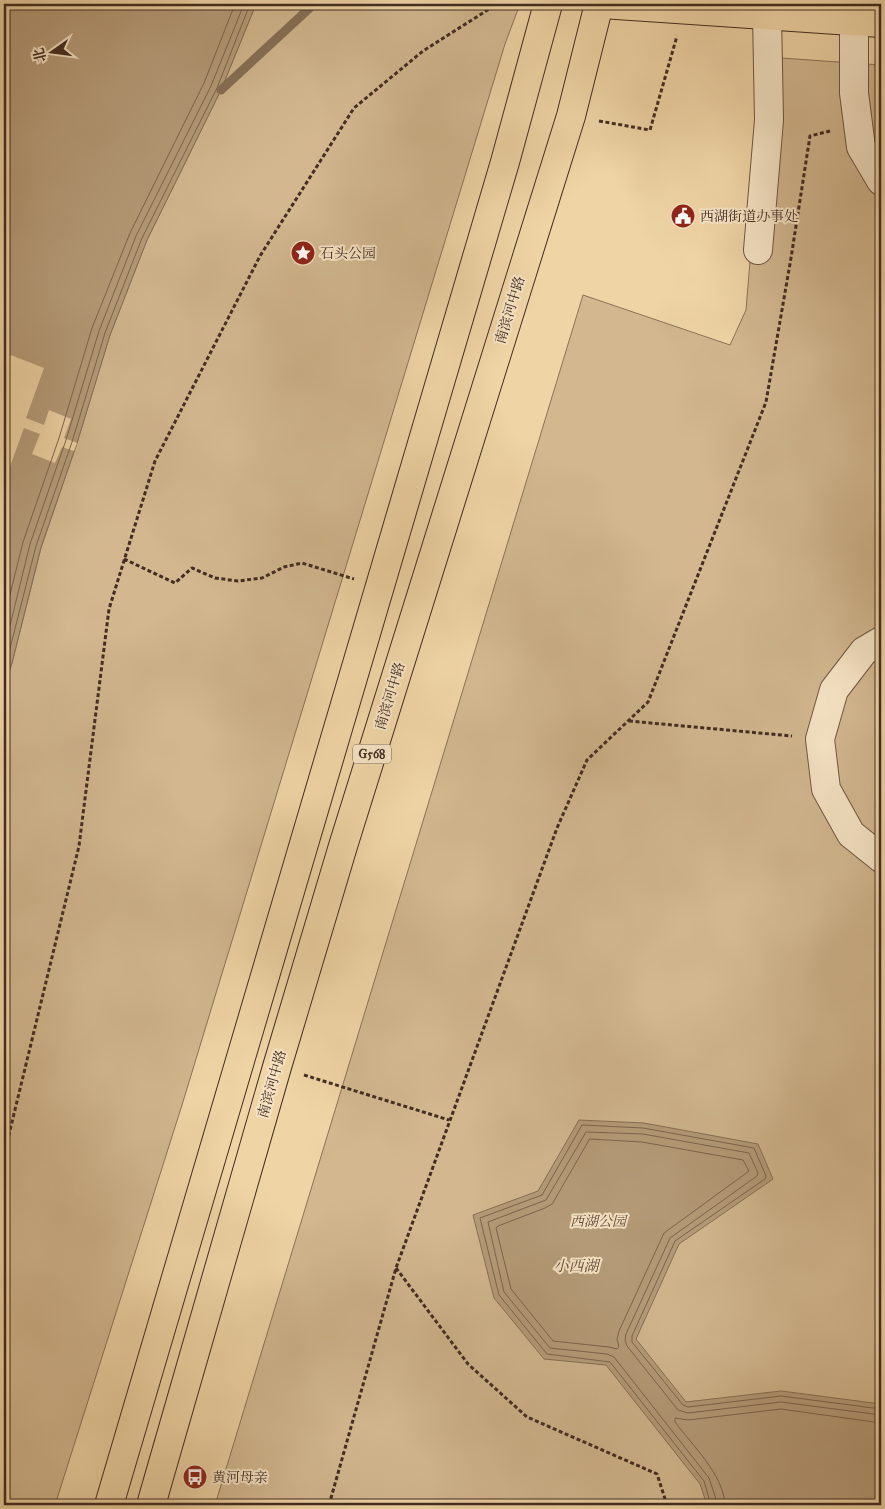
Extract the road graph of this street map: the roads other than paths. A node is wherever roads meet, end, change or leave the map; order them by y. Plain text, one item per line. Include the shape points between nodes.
1 (548, 4) edge
2 (600, 4) edge
3 (767, 15) junction
4 (854, 21) junction
5 (881, 23) edge
6 (881, 181) edge
7 (758, 250) dead end
8 (881, 641) edge
9 (881, 858) edge
10 (109, 1505) edge
11 (151, 1505) edge

1 - 10 main road, G568 via 505,162
2 - 3 main road
2 - 11 main road, 南滨河中路 / G568 via 571,116 343,846
3 - 4 main road
3 - 7 street via 769,120
4 - 5 main road
4 - 6 street via 854,93 861,147
8 - 9 street via 864,650 834,690 820,739 826,789 851,834

